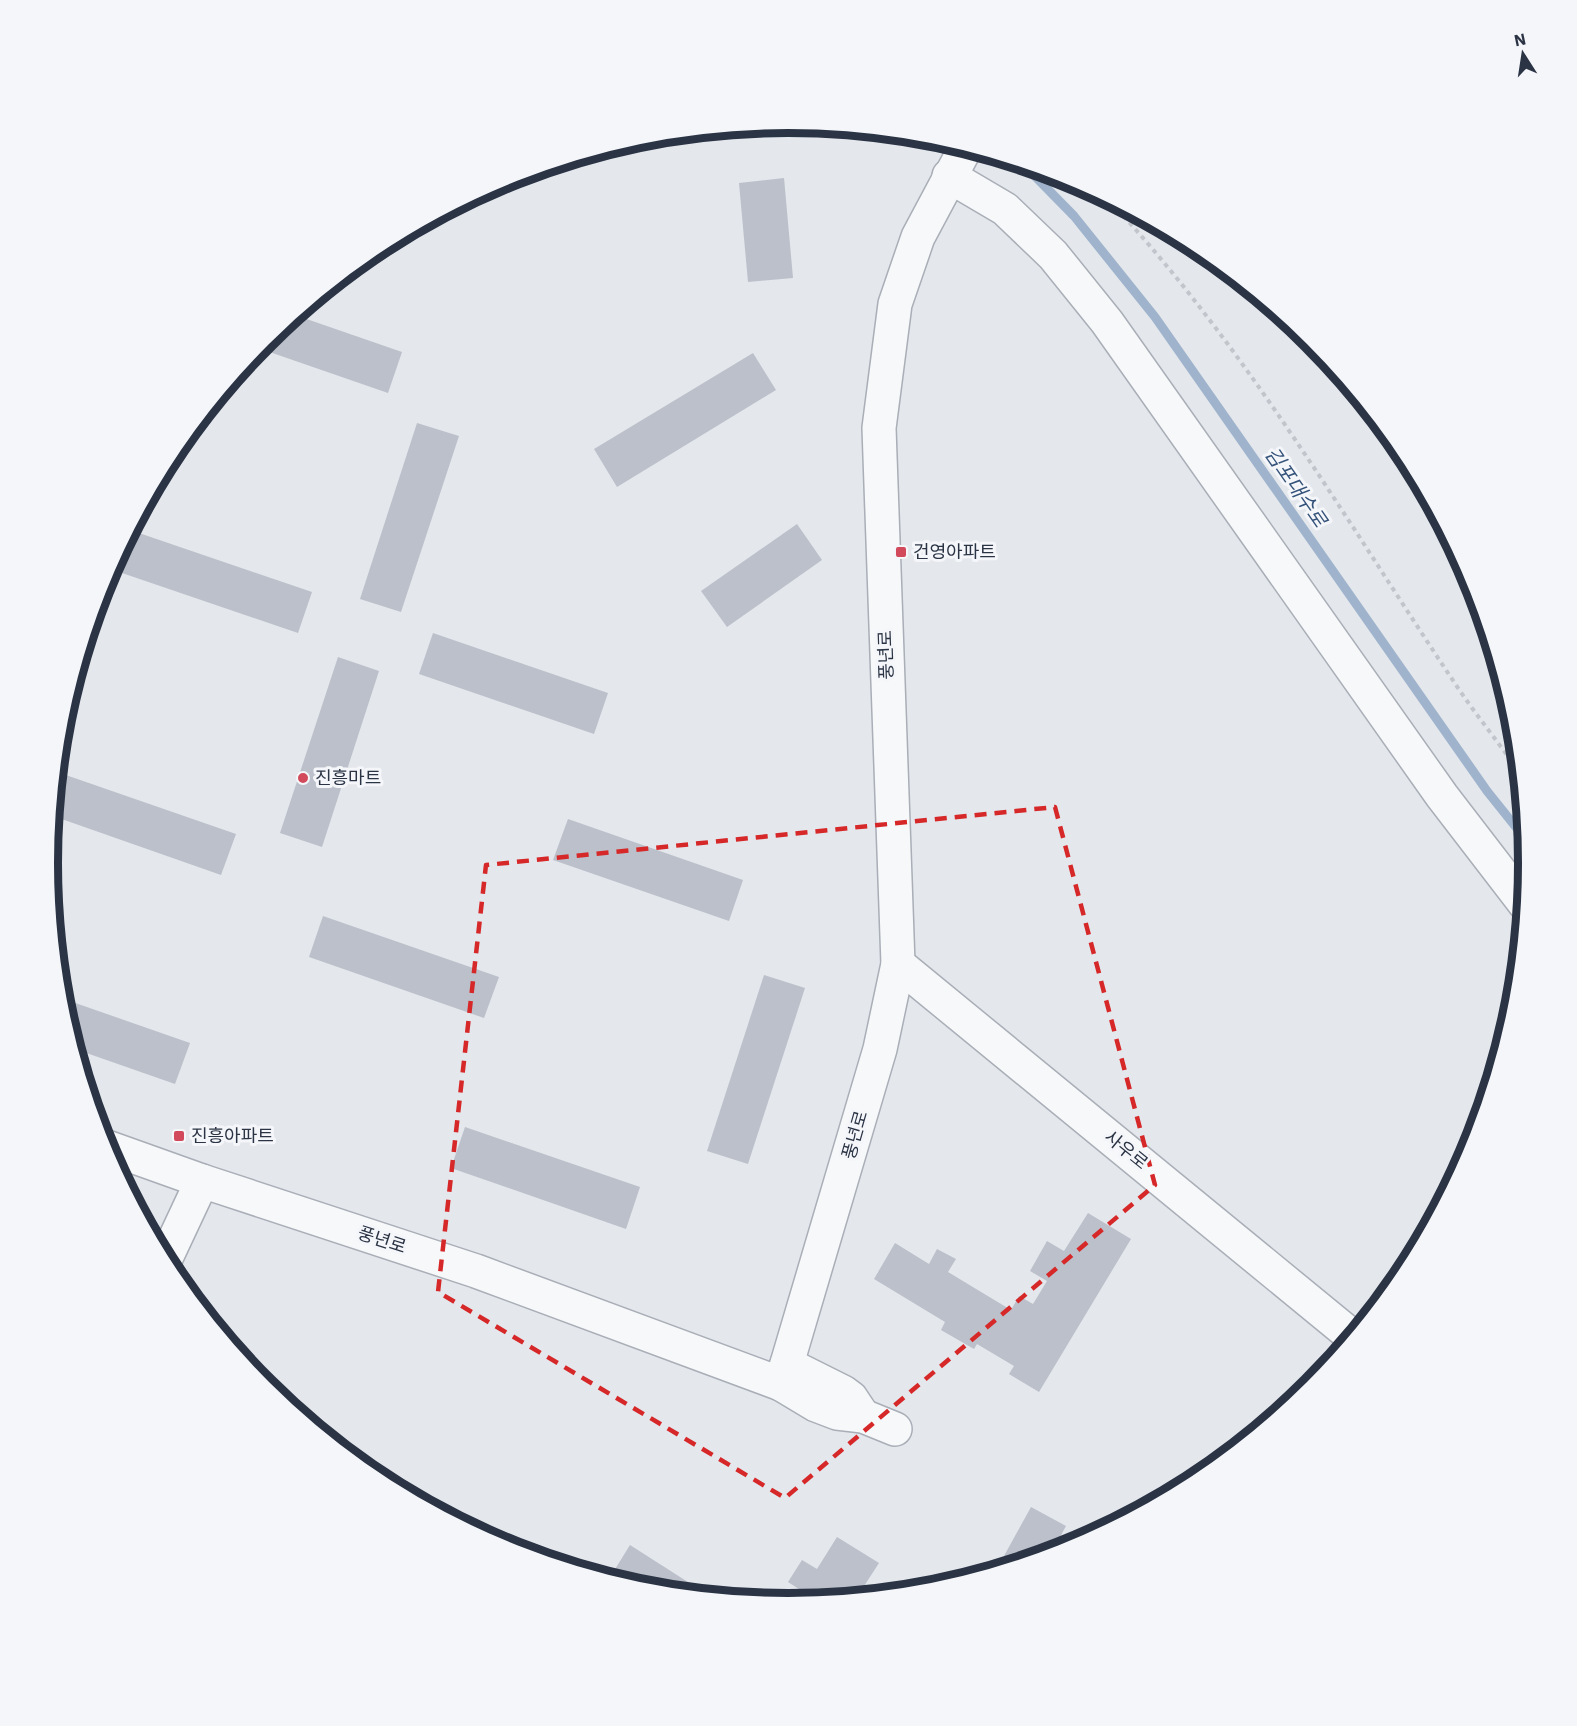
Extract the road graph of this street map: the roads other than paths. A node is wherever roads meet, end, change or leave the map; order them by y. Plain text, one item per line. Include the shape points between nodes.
1 (957, 162) edge
2 (1517, 894) edge
3 (898, 964) junction
4 (118, 1151) edge
5 (202, 1181) junction
6 (170, 1250) edge
7 (1347, 1332) edge
8 (784, 1374) junction
9 (895, 1429) dead end

1 - 2 street, 풍년로 via 1053,255 1107,322 1442,796
1 - 3 street, 풍년로 via 918,237 895,304 879,428
3 - 7 street, 사우로
3 - 8 street, 풍년로 via 880,1049
4 - 5 street, 풍년로
5 - 6 street
5 - 8 street, 풍년로
8 - 9 street via 816,1405 837,1413 863,1416

